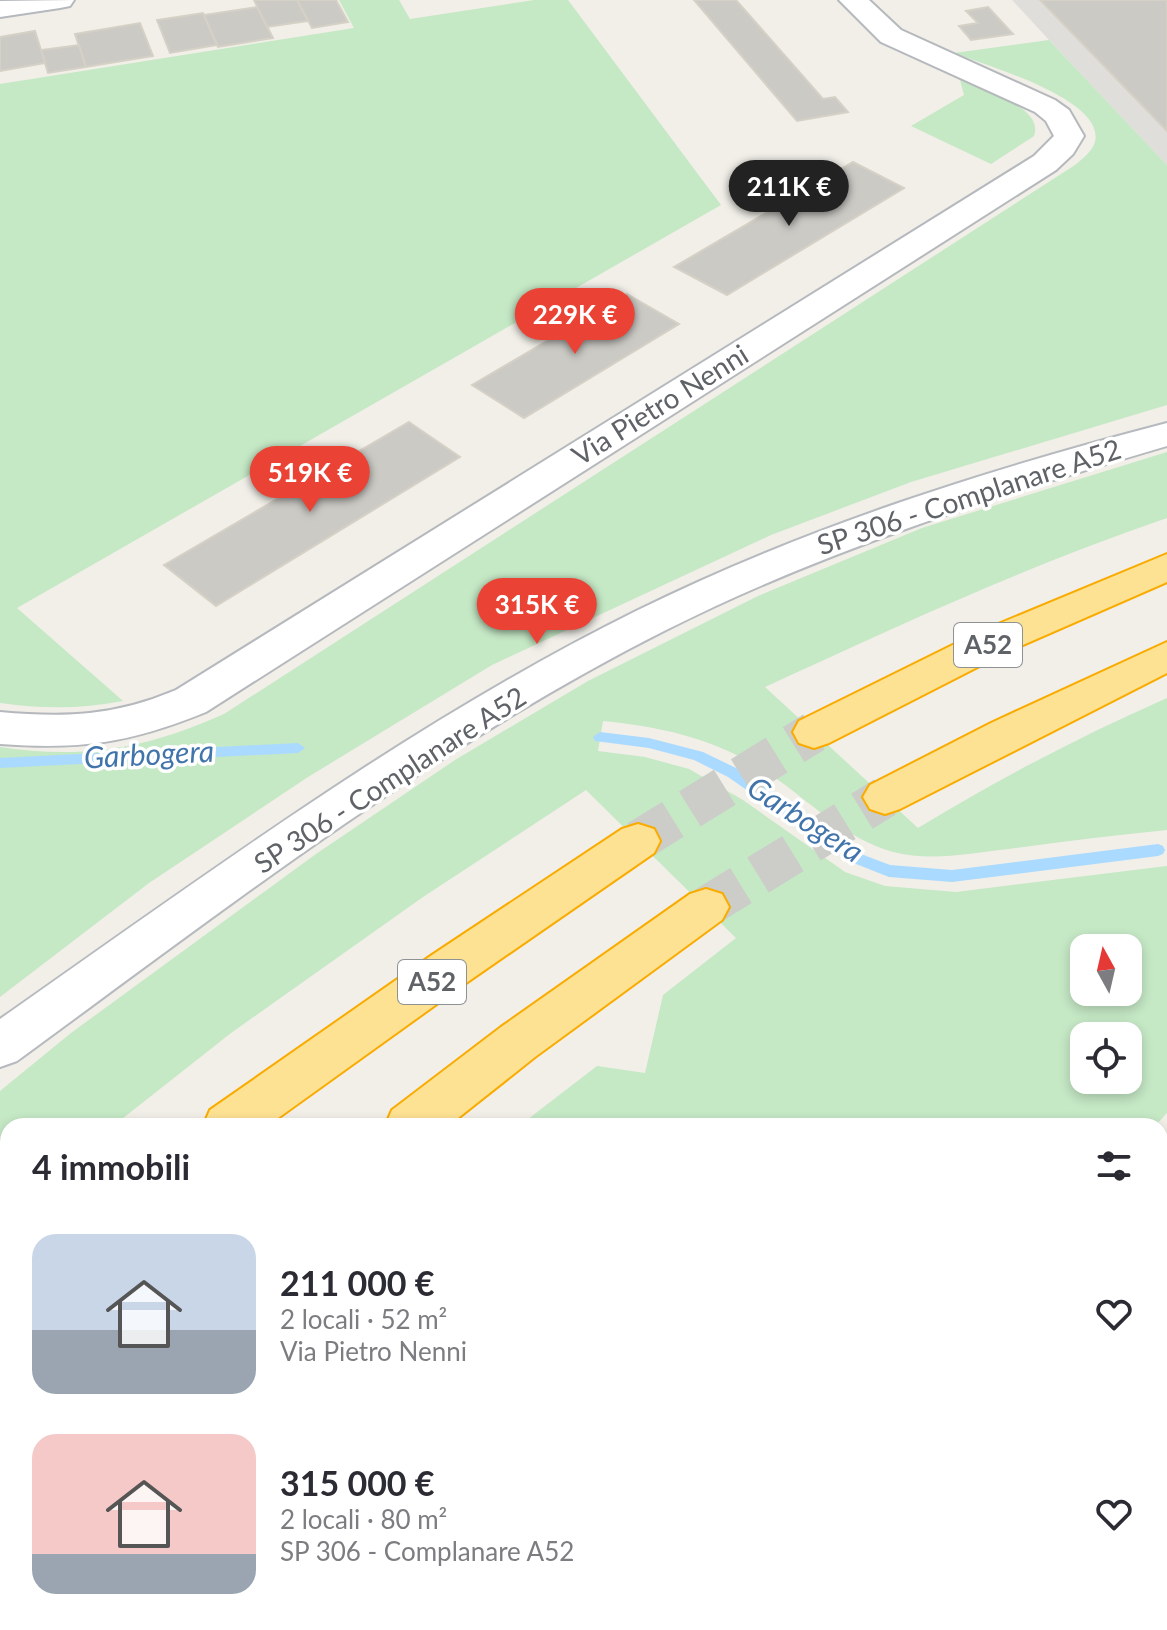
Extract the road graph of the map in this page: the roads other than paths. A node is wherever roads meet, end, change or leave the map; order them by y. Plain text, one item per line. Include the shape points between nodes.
1 (60, 0) edge
2 (853, 0) edge
3 (0, 9) edge
4 (1167, 434) edge
5 (1167, 567) edge
6 (1167, 656) edge
7 (0, 728) edge
8 (814, 732) tunnel mouth
9 (885, 797) tunnel mouth
10 (638, 841) tunnel mouth
11 (706, 907) tunnel mouth
12 (0, 1046) edge
13 (239, 1118) edge
14 (420, 1118) edge

1 - 3 street
2 - 7 street, Via Pietro Nenni via 891,36 1045,106 1069,136 1062,148 191,701 113,729
4 - 12 street, SP 306 - Complanare A52 via 822,543 582,657 401,766
5 - 8 highway, A52 via 993,642
6 - 9 highway
10 - 13 highway, A52
11 - 14 highway

